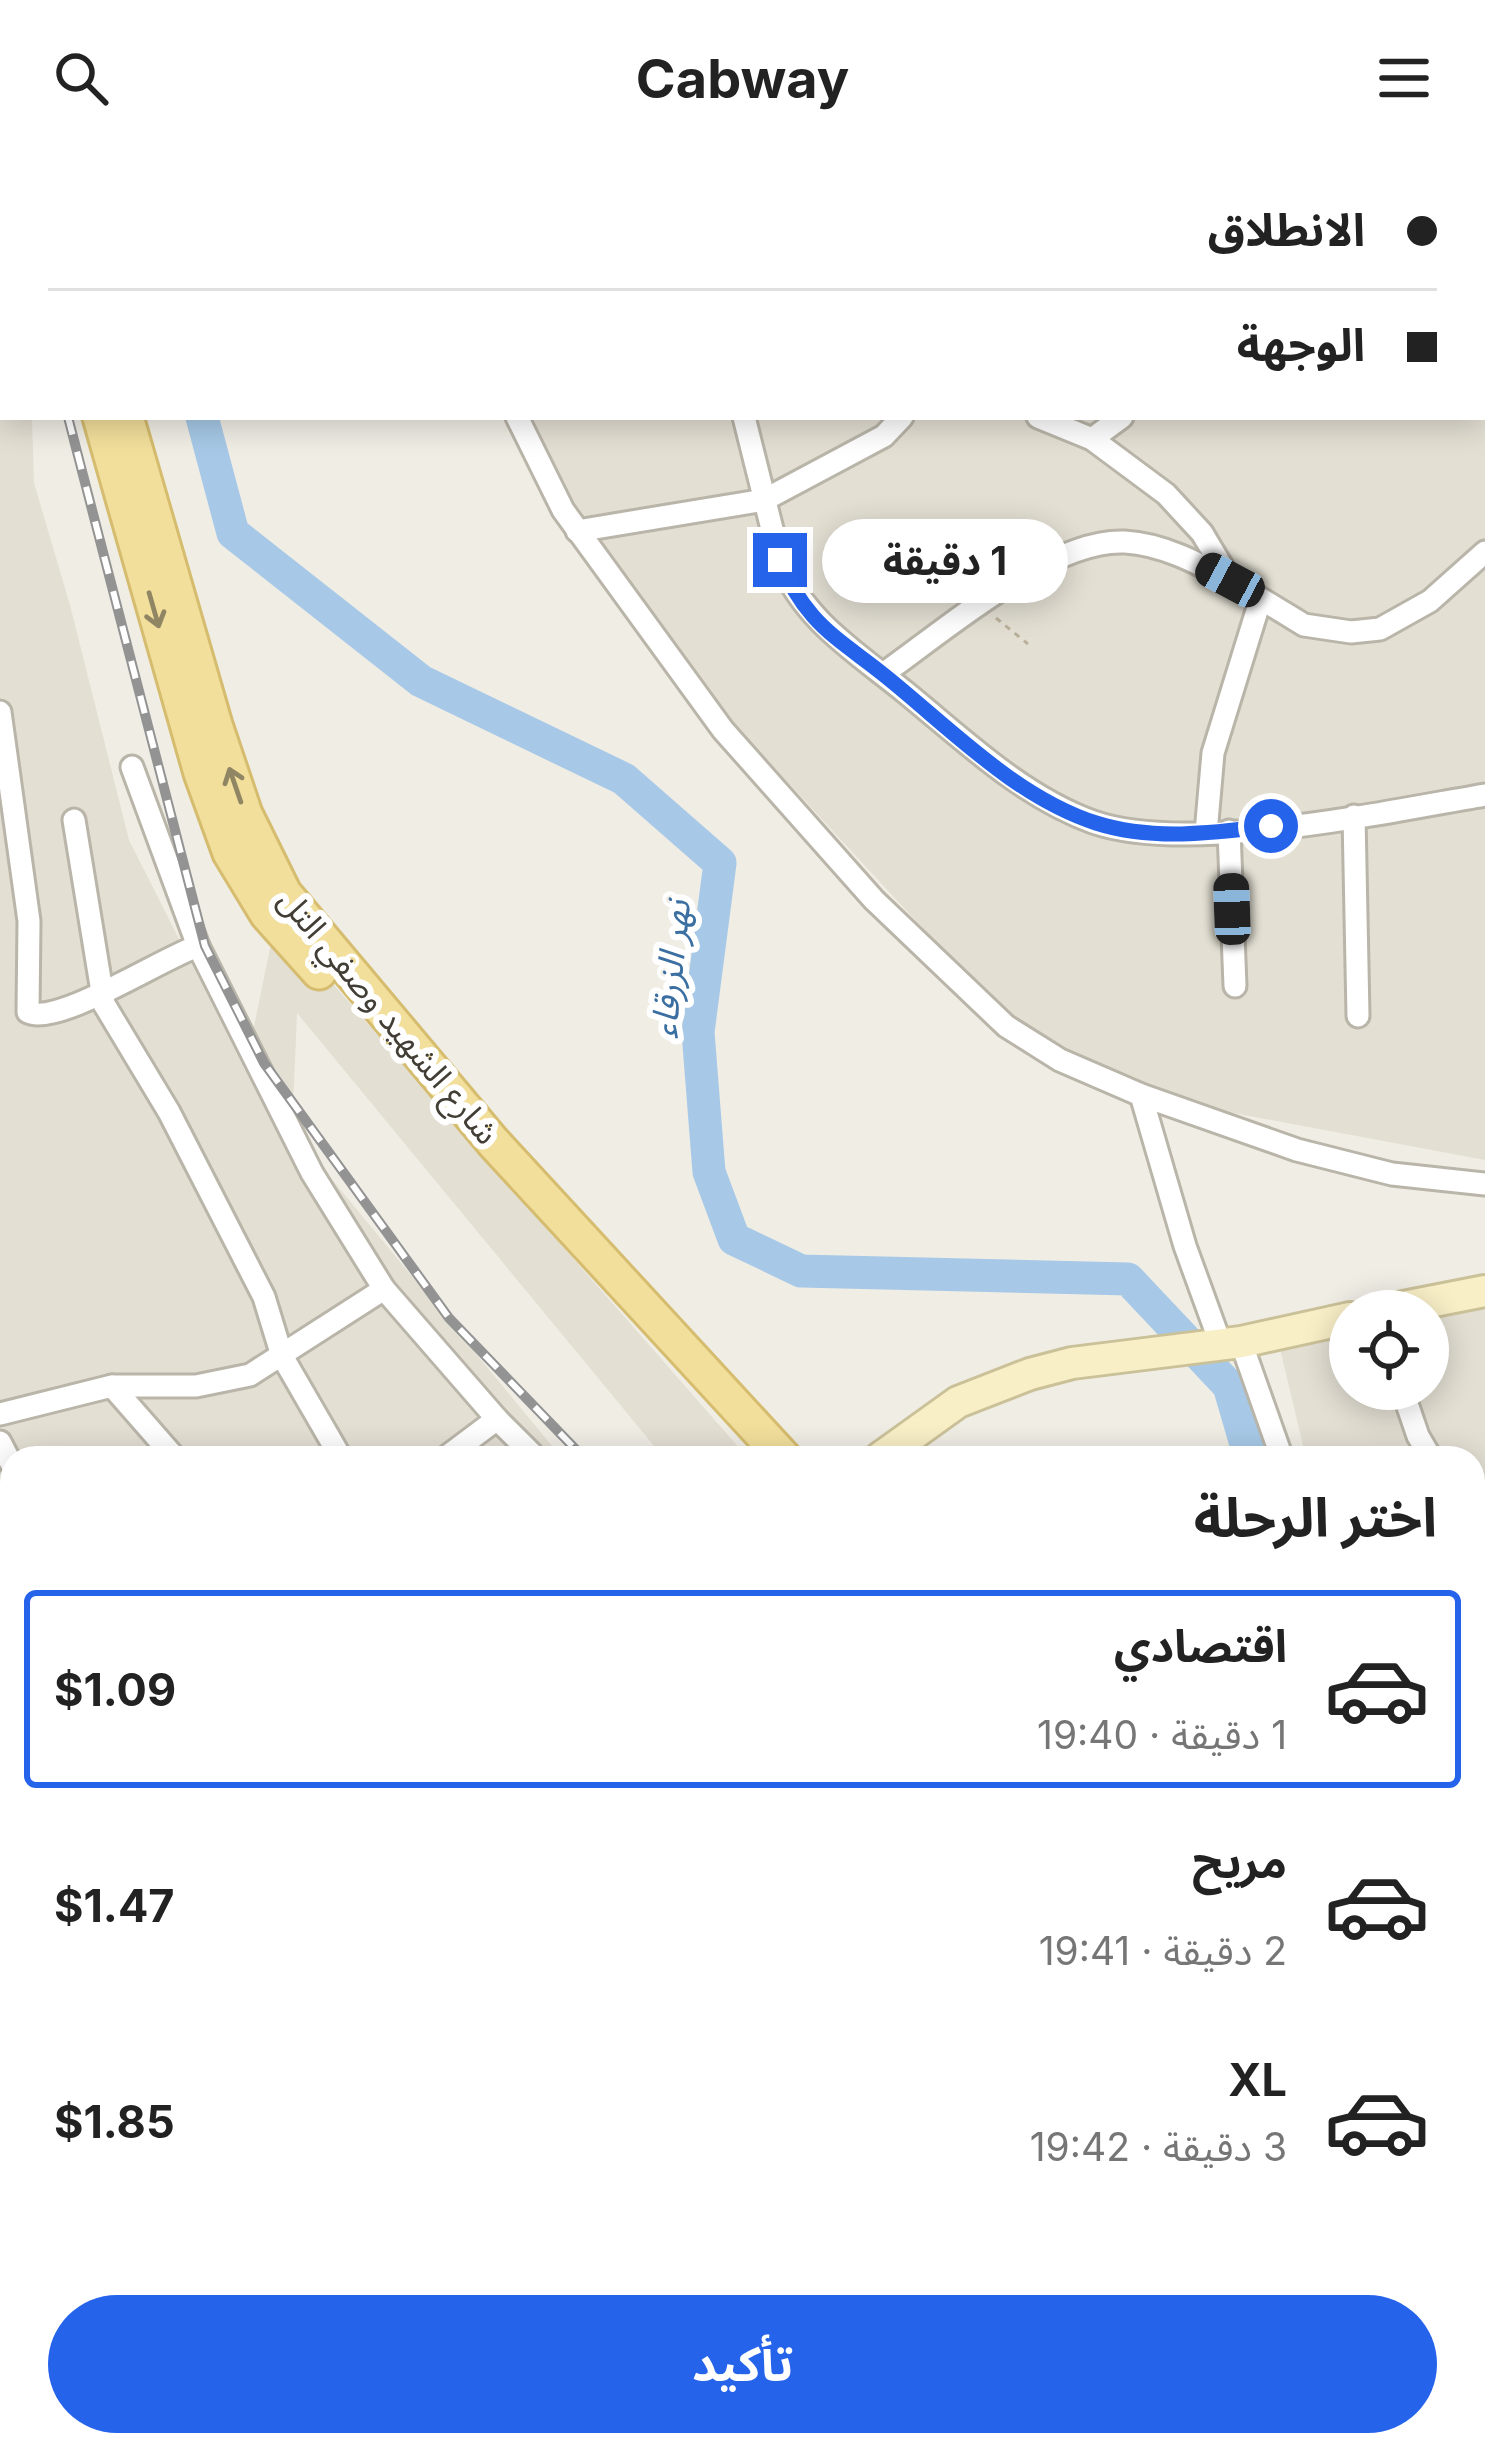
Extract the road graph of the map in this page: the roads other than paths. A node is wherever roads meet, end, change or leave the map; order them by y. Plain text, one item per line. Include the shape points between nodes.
1 (101, 420) edge
2 (127, 420) edge
3 (518, 420) edge
4 (745, 420) edge
5 (899, 420) edge
6 (1045, 420) edge
7 (1118, 420) edge
8 (1092, 439) junction
9 (764, 500) junction
10 (577, 531) junction
11 (1485, 552) edge
12 (1230, 580) junction
13 (1260, 602) junction
14 (883, 674) junction
15 (0, 712) edge
16 (132, 767) dead end
17 (1485, 795) edge
18 (1354, 817) junction
19 (74, 820) dead end
20 (1218, 832) junction
21 (243, 847) junction
22 (198, 946) junction
23 (1235, 986) dead end
24 (101, 994) junction
25 (1358, 1016) dead end
26 (1141, 1095) junction
27 (1485, 1184) edge
28 (384, 1288) junction
29 (1485, 1291) edge
30 (1449, 1298) edge
31 (1329, 1322) edge
32 (1220, 1345) junction
33 (282, 1356) junction
34 (112, 1386) junction
35 (1410, 1410) edge
36 (0, 1414) edge
37 (497, 1419) junction
38 (164, 1446) edge
39 (334, 1446) edge
40 (461, 1446) edge
41 (524, 1446) edge
42 (743, 1446) edge
43 (773, 1446) edge
44 (895, 1446) edge
45 (1275, 1446) edge
46 (1423, 1446) edge

1 -> 21 main road, شارع الشهيد وصفي التل via 201,773
21 -> 2 main road, شارع الشهيد وصفي التل
3 - 10 street
4 - 9 street
5 - 9 street via 884,436
6 - 8 street
7 - 8 street
8 - 12 street via 1187,515
9 - 10 street
9 - 14 street via 802,603
10 - 26 street via 768,785 930,956 1034,1045
11 - 13 street via 1430,602 1380,629 1323,630
12 - 13 street
12 - 14 street via 1143,545 1069,552
13 - 20 street via 1213,753
14 - 20 street via 1001,770 1072,813 1122,829
15 - 24 street via 29,921 26,1007 37,1016
16 - 22 street
17 - 18 street
18 - 20 street
18 - 25 street
19 - 24 street
20 - 23 street
21 - 42 main road, شارع الشهيد وصفي التل via 267,914
21 - 43 main road, شارع الشهيد وصفي التل via 493,1142
22 - 24 street
22 - 28 street via 312,1173
24 - 33 street via 264,1298
26 - 27 street via 1349,1166
26 - 32 street
28 - 33 street
28 - 37 street
29 - 30 street
31 - 32 street
32 - 44 street via 1058,1366 983,1390
32 - 45 street
33 - 34 street via 228,1382
33 - 39 street
34 - 36 street
34 - 38 street
35 - 46 street
37 - 40 street
37 - 41 street

